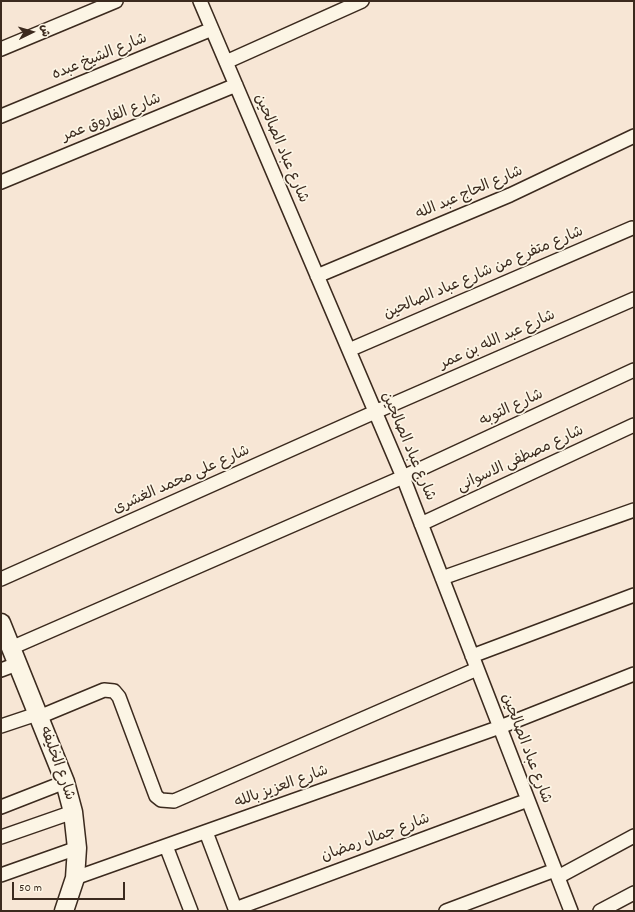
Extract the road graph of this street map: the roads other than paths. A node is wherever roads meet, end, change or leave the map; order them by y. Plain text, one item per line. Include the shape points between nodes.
1 (116, 1) edge
2 (200, 1) edge
3 (362, 1) edge
4 (212, 29) junction
5 (1, 49) edge
6 (226, 62) junction
7 (236, 86) junction
8 (1, 116) edge
9 (634, 136) edge
10 (1, 182) edge
11 (632, 228) dead end
12 (317, 276) junction
13 (634, 299) edge
14 (349, 350) junction
15 (634, 370) edge
16 (375, 412) junction
17 (634, 425) edge
18 (403, 478) junction
19 (634, 510) edge
20 (421, 524) junction
21 (442, 578) junction
22 (1, 579) edge
23 (634, 595) edge
24 (1, 623) edge
25 (472, 656) junction
26 (10, 661) edge
27 (477, 669) junction
28 (634, 674) edge
29 (38, 716) junction
30 (1, 726) edge
31 (500, 727) junction
32 (65, 782) junction
33 (528, 800) junction
34 (1, 808) edge
35 (73, 812) junction
36 (206, 832) junction
37 (634, 836) edge
38 (1, 837) edge
39 (166, 846) junction
40 (77, 848) junction
41 (556, 874) junction
42 (1, 875) edge
43 (74, 878) junction
44 (634, 893) edge
45 (236, 910) edge
46 (64, 911) edge
47 (191, 911) edge
48 (446, 911) edge
49 (571, 911) edge
50 (600, 911) edge

1 - 5 street
2 - 4 street, شارع عباد الصالحين
3 - 6 street
4 - 6 street, شارع عباد الصالحين
4 - 8 street, شارع الشيخ عبده
6 - 7 street, شارع عباد الصالحين
7 - 10 street, شارع الفاروق عمر
7 - 12 street, شارع عباد الصالحين
9 - 12 street, شارع الحاج عبد الله via 510,195
11 - 14 street, شارع متفرع من شارع عباد الصالحين
12 - 14 street, شارع عباد الصالحين
13 - 16 street, شارع عبد الله بن عمر
14 - 16 street, شارع عباد الصالحين
15 - 18 street, شارع التوبه
16 - 18 street, شارع عباد الصالحين
16 - 22 street, شارع على محمد الغشرى
17 - 20 street, شارع مصطفى الاسوانى
18 - 20 street, شارع عباد الصالحين
18 - 26 street, شارع التوبه
19 - 21 street
20 - 21 street, شارع عباد الصالحين
21 - 25 street, شارع عباد الصالحين
23 - 25 street
24 - 26 main road, شارع الخليفه
25 - 27 street, شارع عباد الصالحين
26 - 29 main road, شارع الخليفه
27 - 29 street via 174,801 160,800 156,796 119,697 114,692 104,690
27 - 31 street, شارع عباد الصالحين
28 - 31 street, شارع العزيز بالله
29 - 30 street
29 - 32 main road, شارع الخليفه
31 - 33 street, شارع عباد الصالحين
31 - 36 street, شارع العزيز بالله
32 - 34 street
32 - 35 main road, شارع الخليفه
33 - 41 street, شارع عباد الصالحين
33 - 45 street, شارع جمال رمضان
35 - 38 street
35 - 40 main road, شارع الخليفه
36 - 39 street, شارع العزيز بالله
36 - 45 street
37 - 41 street
39 - 43 street, شارع العزيز بالله
39 - 47 street
40 - 42 street
40 - 43 main road, شارع الخليفه
41 - 48 street
41 - 49 street, شارع عباد الصالحين
43 - 46 main road, شارع الخليفه
44 - 50 street

